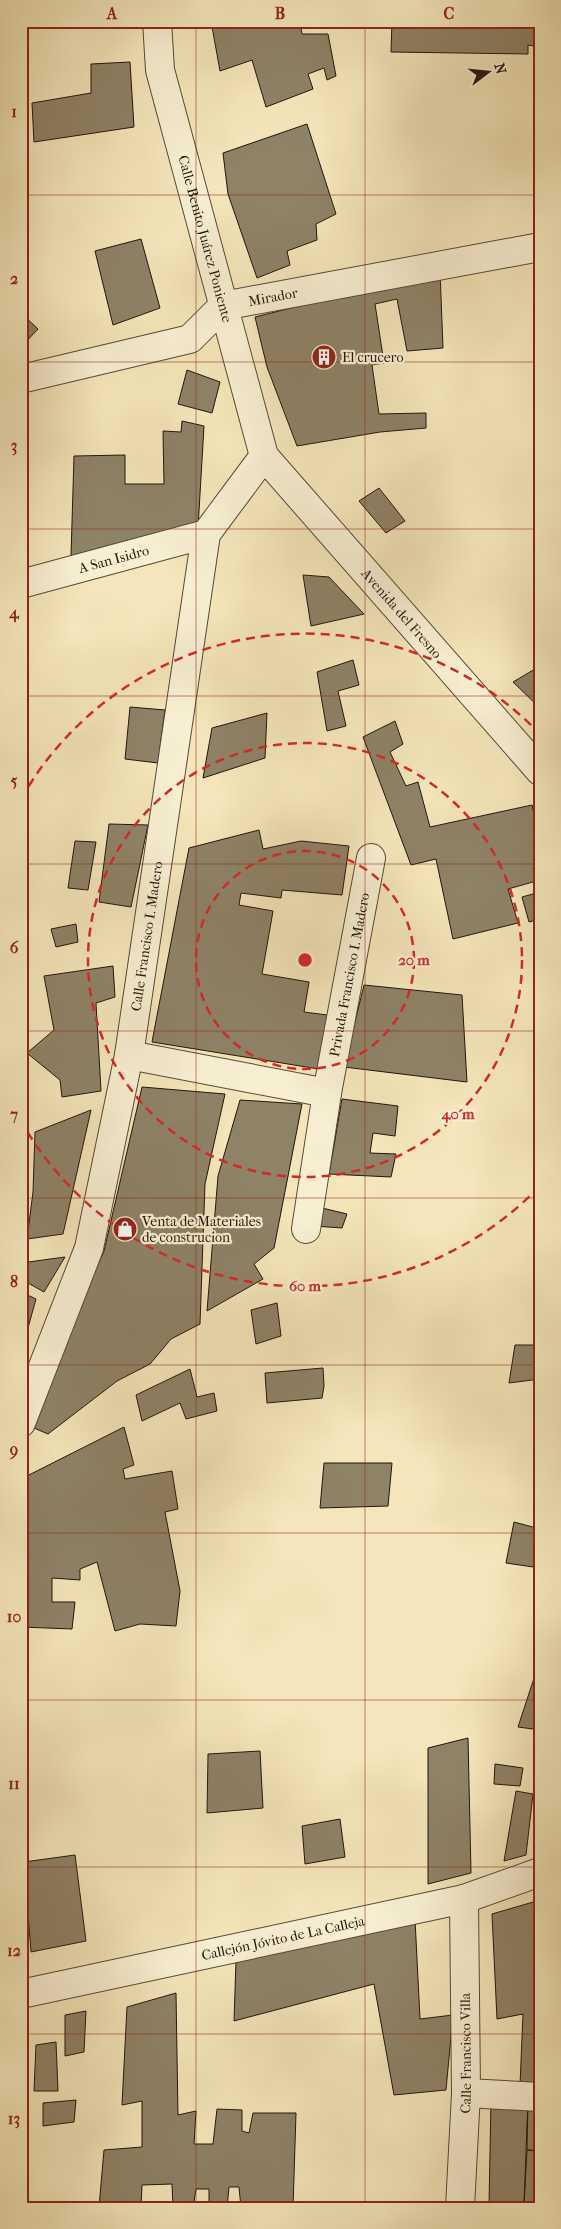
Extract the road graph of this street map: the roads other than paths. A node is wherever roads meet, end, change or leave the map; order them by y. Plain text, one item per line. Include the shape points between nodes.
1 (156, 21) edge
2 (540, 247) edge
3 (224, 306) junction
4 (21, 378) edge
5 (264, 456) junction
6 (206, 534) junction
7 (21, 584) edge
8 (540, 771) edge
9 (370, 858) dead end
10 (129, 1055) junction
11 (327, 1093) junction
12 (306, 1229) dead end
13 (21, 1423) edge
14 (540, 1872) edge
15 (464, 1899) junction
16 (21, 1994) edge
17 (466, 2092) junction
18 (540, 2097) edge
19 (460, 2208) edge

1 - 3 street, Calle Benito Juárez Poniente via 160,70
2 - 3 street, Mirador
3 - 4 street via 190,339
3 - 5 street, Calle Benito Juárez Poniente
5 - 6 street, Calle Francisco I. Madero
5 - 8 street, Avenida del Fresno
6 - 7 street, A San Isidro
6 - 10 street, Calle Francisco I. Madero
9 - 11 street, Privada Francisco I. Madero
10 - 11 street
10 - 13 street, Calle Francisco I. Madero via 89,1248
11 - 12 street, Privada Francisco I. Madero
14 - 15 street, Callejón Jóvito de La Calleja
15 - 16 street, Callejón Jóvito de La Calleja
15 - 17 street, Calle Francisco Villa
17 - 18 street
17 - 19 street, Calle Francisco Villa

